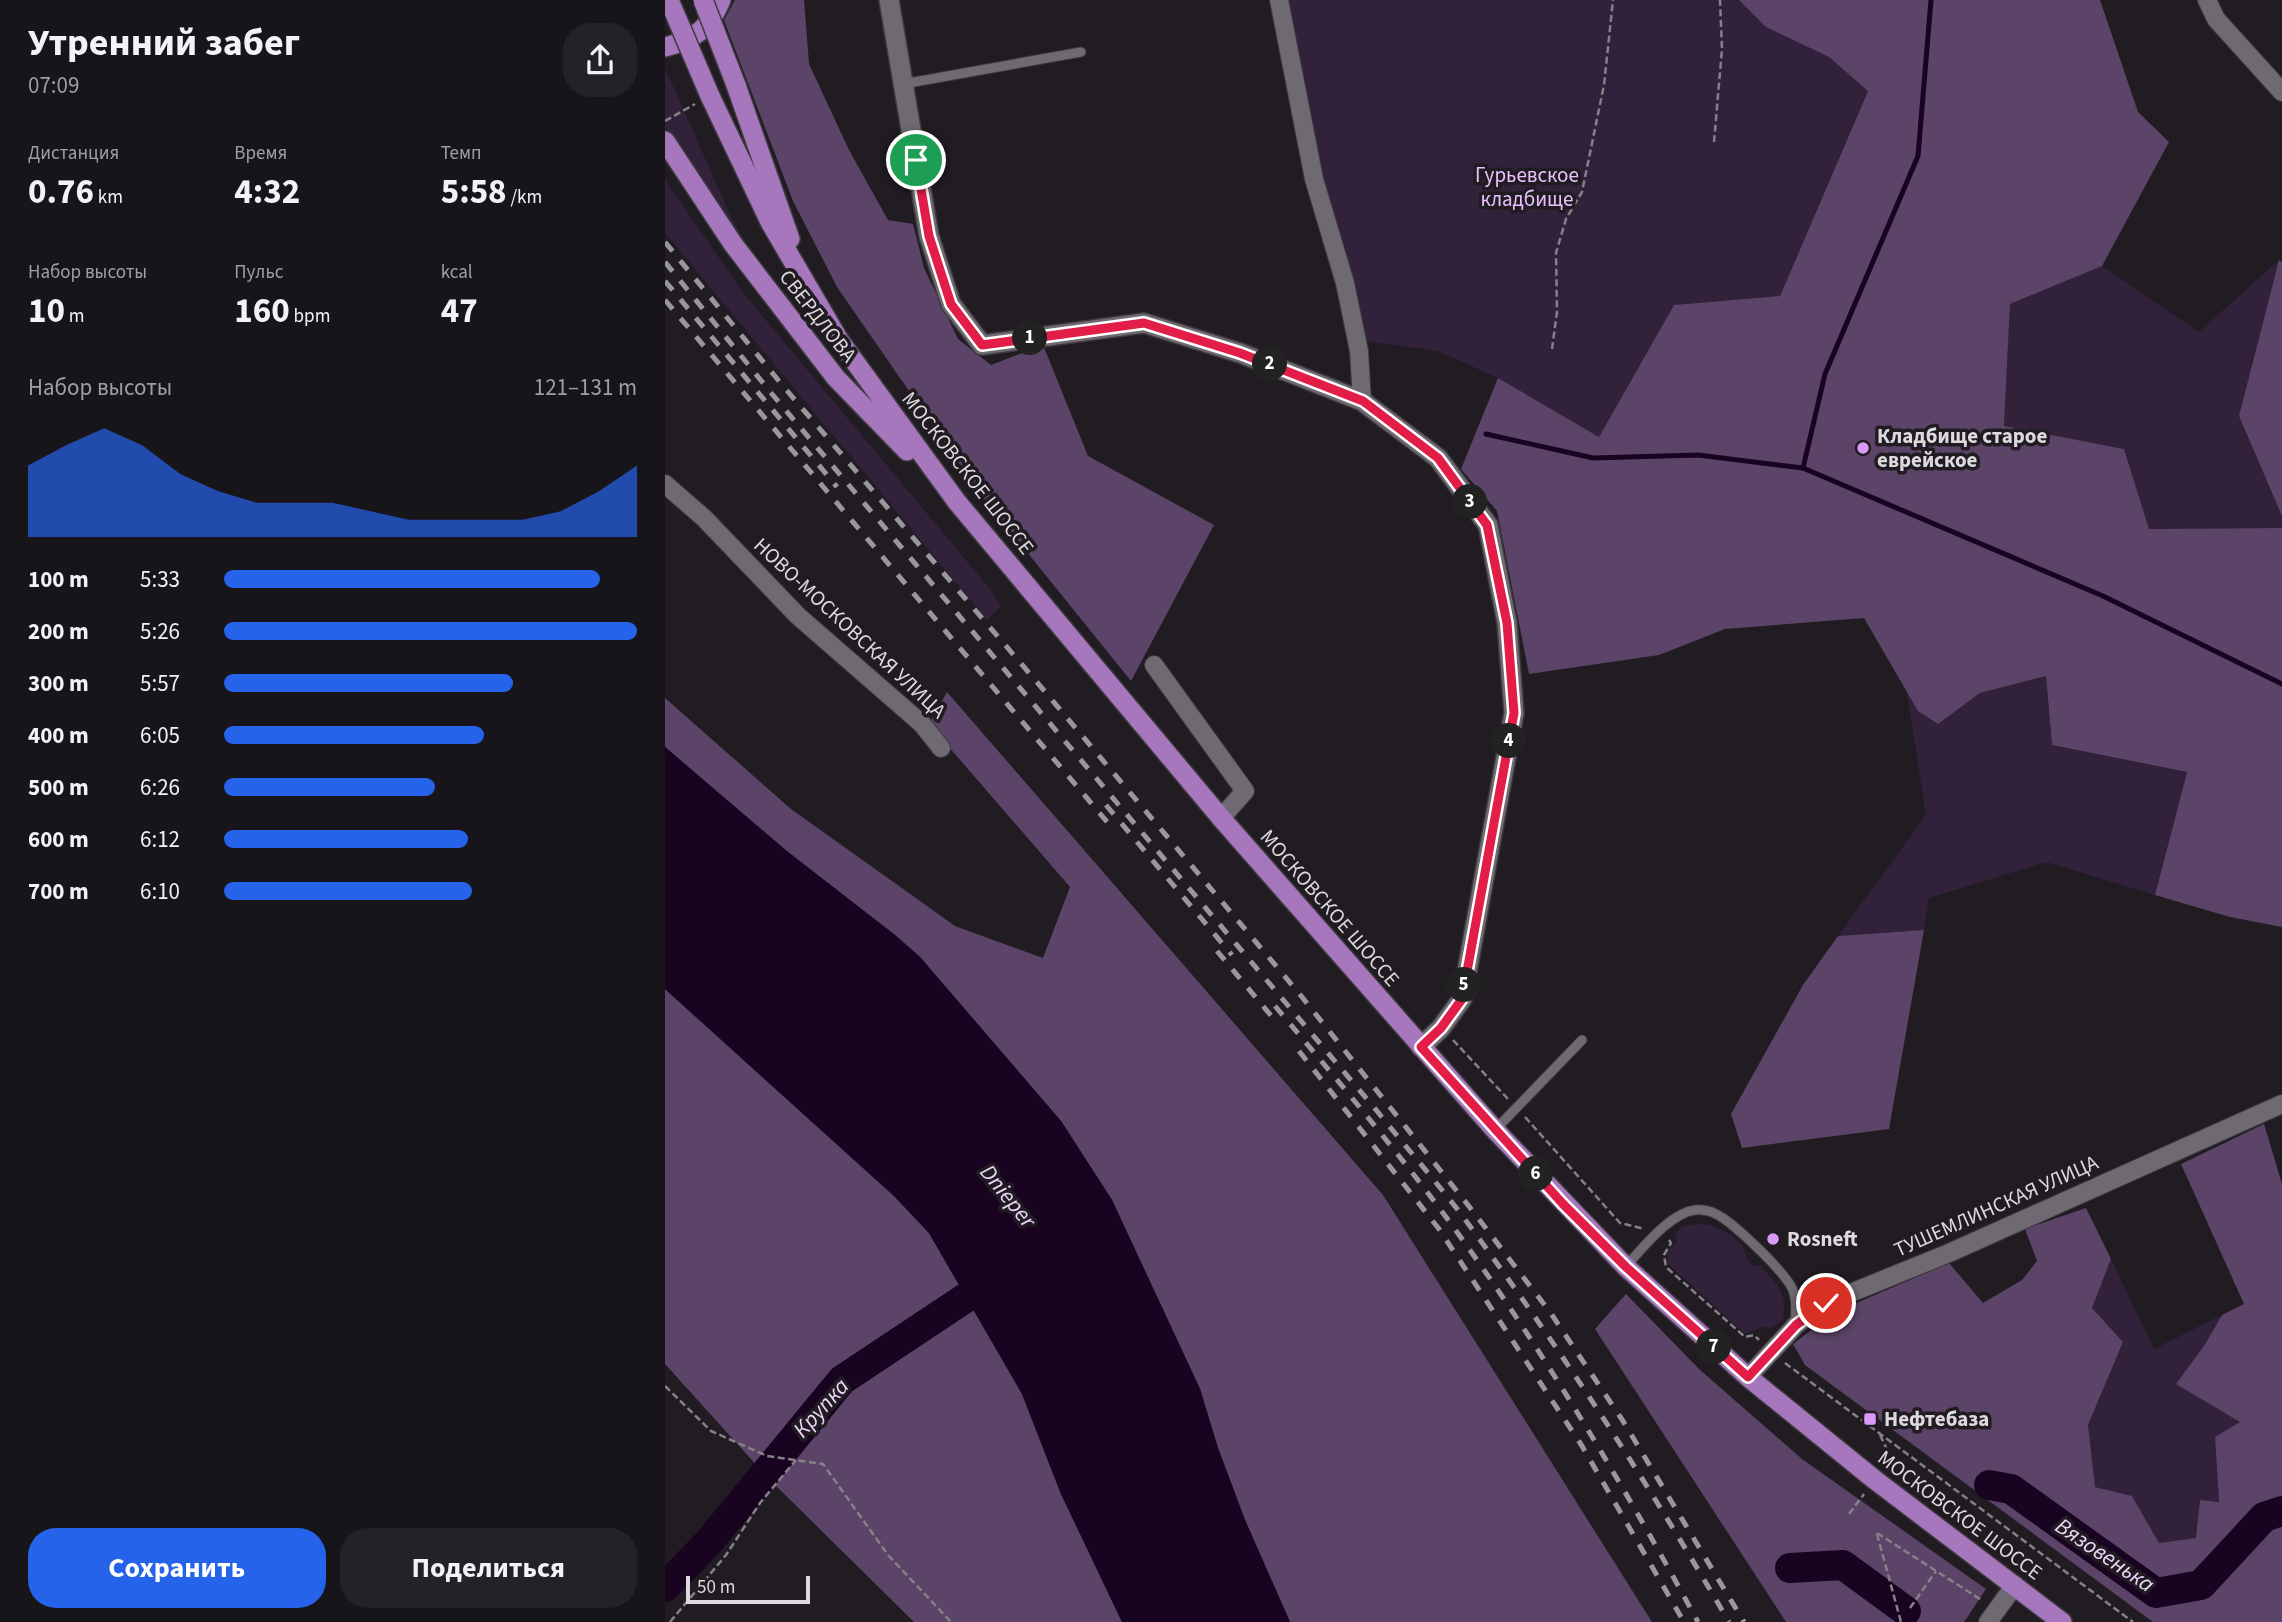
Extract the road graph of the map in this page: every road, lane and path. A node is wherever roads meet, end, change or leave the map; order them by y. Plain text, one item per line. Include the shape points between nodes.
1 (669, 0) edge
2 (703, 0) edge
3 (721, 0) edge
4 (889, 0) edge
5 (1279, 0) edge
6 (1613, 0) edge
7 (1720, 0) edge
8 (2207, 0) edge
9 (665, 47) edge
10 (1081, 52) dead end
11 (903, 84) junction
12 (2282, 92) edge
13 (710, 96) junction
14 (665, 121) edge
15 (665, 141) edge
16 (1714, 142) dead end
17 (819, 304) junction
18 (1552, 349) dead end
19 (1363, 401) junction
20 (665, 484) edge
21 (957, 502) junction
22 (1154, 665) dead end
23 (941, 748) dead end
24 (1221, 818) junction
25 (1582, 1040) dead end
26 (1421, 1047) junction
27 (2282, 1104) edge
28 (1495, 1130) junction
29 (1626, 1267) junction
30 (1796, 1325) junction
31 (1748, 1377) junction
32 (665, 1386) edge
33 (796, 1460) junction
34 (1936, 1572) junction
35 (2020, 1589) junction
36 (1910, 1608) dead end
37 (1992, 1616) edge
38 (670, 1622) edge
39 (951, 1622) edge
40 (1901, 1622) edge
41 (2061, 1622) edge
42 (2075, 1622) edge

1 - 13 main road, МОСКОВСКОЕ ШОССЕ, bridge
2 - 17 main road, bridge via 788,234
3 - 9 main road via 709,24 696,36
4 - 11 street
5 - 19 street via 1314,179 1345,283 1359,351
6 - 18 path via 1604,85 1582,192 1566,219 1556,253
7 - 16 path via 1722,49
8 - 12 street via 2216,19
10 - 11 lane
11 - 19 street via 929,236 951,304 982,345 1144,323 1240,353
13 - 14 path
13 - 17 main road, МОСКОВСКОЕ ШОССЕ via 770,222
15 - 21 main road, СВЕРДЛОВА via 733,244 836,378
17 - 21 main road, МОСКОВСКОЕ ШОССЕ via 839,340
19 - 26 street via 1438,458 1487,525 1507,623 1514,713 1462,999
20 - 23 street, НОВО-МОСКОВСКАЯ УЛИЦА via 798,616 922,724
21 - 24 main road, МОСКОВСКОЕ ШОССЕ
22 - 24 street via 1245,791
24 - 26 main road, МОСКОВСКОЕ ШОССЕ
25 - 28 lane
26 - 28 main road, МОСКОВСКОЕ ШОССЕ
27 - 30 street, ТУШЕМЛИНСКАЯ УЛИЦА via 1826,1303
28 - 29 main road, МОСКОВСКОЕ ШОССЕ
29 - 30 lane via 1682,1213 1698,1209 1714,1213 1729,1221 1779,1270 1794,1292
29 - 31 main road, МОСКОВСКОЕ ШОССЕ
30 - 31 street, ТУШЕМЛИНСКАЯ УЛИЦА
31 - 35 main road, МОСКОВСКОЕ ШОССЕ
32 - 33 path via 711,1431 767,1456
33 - 38 path
33 - 39 path via 823,1464 888,1555
34 - 36 path
34 - 37 path
34 - 40 path via 1877,1533
35 - 37 street
35 - 41 main road, МОСКОВСКОЕ ШОССЕ
35 - 42 main road

